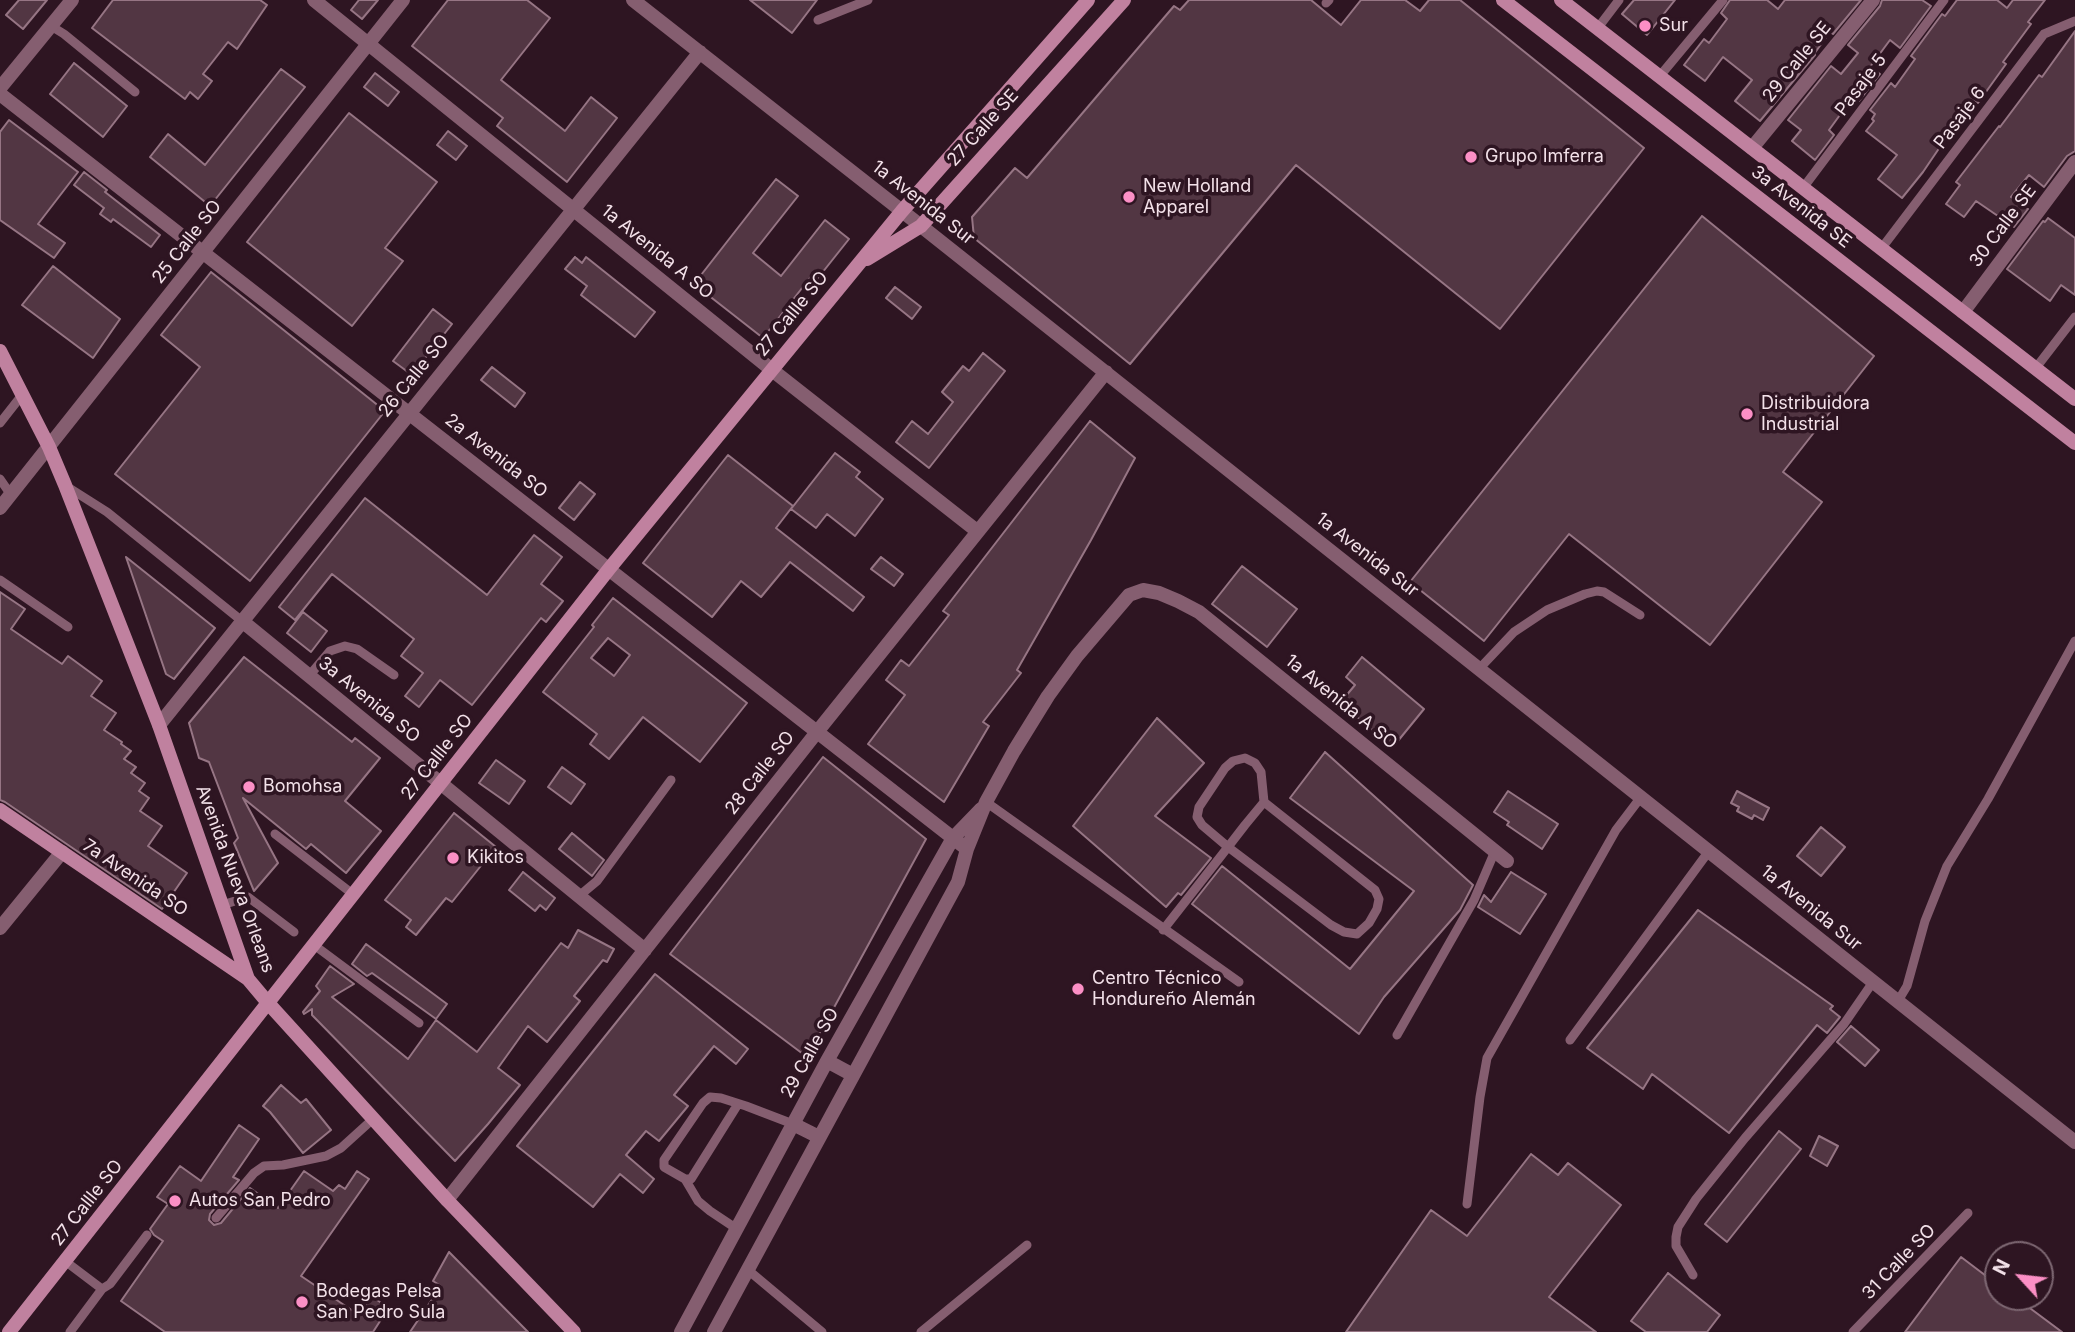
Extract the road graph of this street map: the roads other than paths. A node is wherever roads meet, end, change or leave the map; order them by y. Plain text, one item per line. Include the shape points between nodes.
1 (72, 0) edge
2 (314, 0) edge
3 (403, 0) edge
4 (633, 0) edge
5 (868, 0) edge
6 (1088, 0) edge
7 (1124, 0) edge
8 (1503, 0) edge
9 (1561, 0) edge
10 (1619, 0) edge
11 (1723, 0) edge
12 (1873, 0) edge
13 (1944, 0) edge
14 (818, 20) dead end
15 (2075, 21) edge
16 (51, 26) junction
17 (1597, 29) junction
18 (369, 44) junction
19 (700, 52) junction
20 (1659, 77) junction
21 (0, 88) edge
22 (135, 92) dead end
23 (0, 94) edge
24 (1752, 148) junction
25 (2075, 162) edge
26 (1803, 188) junction
27 (574, 208) junction
28 (902, 211) junction
29 (921, 226) junction
30 (1881, 249) junction
31 (203, 253) junction
32 (857, 265) junction
33 (1963, 312) junction
34 (2075, 317) edge
35 (0, 351) edge
36 (2035, 369) junction
37 (772, 370) junction
38 (1106, 372) junction
39 (22, 395) junction
40 (2075, 399) edge
41 (409, 414) junction
42 (0, 423) edge
43 (2075, 443) edge
44 (49, 447) junction
45 (0, 479) edge
46 (65, 485) junction
47 (11, 495) junction
48 (0, 508) edge
49 (977, 531) junction
50 (609, 569) junction
51 (0, 580) edge
52 (1143, 590) joint
53 (1640, 615) dead end
54 (242, 621) junction
55 (68, 627) dead end
56 (2075, 641) edge
57 (1479, 668) junction
58 (394, 675) dead end
59 (309, 676) junction
60 (159, 725) junction
61 (817, 732) junction
62 (671, 780) dead end
63 (441, 783) junction
64 (1641, 797) junction
65 (986, 802) junction
66 (1264, 802) junction
67 (0, 810) edge
68 (275, 834) dead end
69 (953, 838) junction
70 (1228, 847) junction
71 (967, 849) junction
72 (1495, 851) junction
73 (1709, 851) junction
74 (62, 852) junction
75 (1507, 861) dead end
76 (354, 895) junction
77 (579, 896) junction
78 (222, 905) junction
79 (0, 928) edge
80 (1163, 930) junction
81 (294, 932) dead end
82 (314, 945) junction
83 (645, 950) junction
84 (248, 979) junction
85 (1240, 982) dead end
86 (1874, 982) junction
87 (1898, 1001) junction
88 (269, 1004) junction
89 (419, 1023) dead end
90 (1397, 1035) dead end
91 (1570, 1040) dead end
92 (827, 1060) junction
93 (853, 1075) junction
94 (738, 1104) junction
95 (373, 1119) junction
96 (793, 1124) junction
97 (820, 1137) junction
98 (2075, 1142) edge
99 (685, 1179) junction
100 (447, 1200) junction
101 (1467, 1204) dead end
102 (1968, 1213) dead end
103 (216, 1218) dead end
104 (737, 1229) junction
105 (148, 1235) dead end
106 (1027, 1245) dead end
107 (65, 1261) junction
108 (748, 1270) junction
109 (1693, 1275) dead end
110 (102, 1289) junction
111 (9, 1332) edge
112 (70, 1332) edge
113 (574, 1332) edge
114 (681, 1332) edge
115 (714, 1332) edge
116 (822, 1332) edge
117 (921, 1332) edge
118 (1853, 1332) edge

1 - 16 street
2 - 18 street, 1a Avenida A SO
3 - 18 street, 25 Calle SO
4 - 19 street, 1a Avenida Sur
5 - 14 lane
6 - 28 main road, 27 Calle SE
7 - 29 main road, 27 Calle SE
8 - 43 main road, 3a Avenida SE
9 - 17 main road, 3a Avenida SE
10 - 17 lane
11 - 20 lane
12 - 24 street, 29 Calle SE
13 - 26 lane, Pasaje 5
15 - 30 lane, Pasaje 6 via 2044,34
16 - 21 street
16 - 22 lane
17 - 20 main road, 3a Avenida SE
18 - 27 street, 1a Avenida A SO
18 - 31 street, 25 Calle SO
19 - 27 street, 26 Calle SO
19 - 28 street, 1a Avenida Sur
20 - 24 main road, 3a Avenida SE
23 - 31 street, 2a Avenida SO
24 - 26 main road, 3a Avenida SE
25 - 33 street, 30 Calle SE
26 - 30 main road, 3a Avenida SE
27 - 37 street, 1a Avenida A SO
27 - 41 street, 26 Calle SO
28 - 29 street, 1a Avenida Sur
28 - 32 main road, 27 Callle SO
29 - 32 main road, 27 Calle SE
29 - 38 street, 1a Avenida Sur
30 - 33 main road, 3a Avenida SE
31 - 41 street, 2a Avenida SO
31 - 44 street, 25 Calle SO
32 - 37 main road, 27 Callle SO
33 - 36 main road, 3a Avenida SE
34 - 36 lane
35 - 39 main road, Avenida Nueva Orleans
36 - 40 main road, 3a Avenida SE
37 - 49 street, 1a Avenida A SO
37 - 50 main road, 27 Callle SO
38 - 49 street, 28 Calle SO
38 - 57 street, 1a Avenida Sur
39 - 42 lane
39 - 44 main road, Avenida Nueva Orleans
41 - 50 street, 2a Avenida SO
41 - 54 street, 26 Calle SO
44 - 46 main road, Avenida Nueva Orleans
44 - 47 street, 25 Calle SO
45 - 47 lane
46 - 54 lane, 3a Avenida SO via 107,512
46 - 60 main road, Avenida Nueva Orleans
47 - 48 street, 25 Calle SO
49 - 61 street, 28 Calle SO
50 - 61 street, 2a Avenida SO
50 - 63 main road, 27 Callle SO
51 - 55 lane
52 - 65 street, 29 Calle SO via 1129,595 1077,656
52 - 72 street, 1a Avenida A SO via 1199,612
53 - 57 lane via 1604,592 1585,594 1547,610 1514,632
54 - 59 street, 3a Avenida SO
54 - 60 street, 26 Calle SO
56 - 87 lane via 1947,866 1925,921 1908,986
57 - 64 street, 1a Avenida Sur
58 - 59 lane via 357,649 345,646 330,651
59 - 63 street, 3a Avenida SO
60 - 78 main road, Avenida Nueva Orleans
61 - 69 street, 2a Avenida SO
61 - 83 street, 28 Calle SO
62 - 77 lane via 597,881
63 - 76 main road, 27 Callle SO
63 - 77 street, 3a Avenida SO
64 - 73 street, 1a Avenida Sur
64 - 101 lane via 1616,830 1487,1058
65 - 69 street, 29 Calle SO
65 - 71 street, 29 Calle SO
65 - 80 lane
66 - 70 lane
66 - 70 lane via 1261,772 1255,763 1245,758 1225,768 1197,817
66 - 70 lane via 1375,890 1379,899 1369,923 1357,934 1331,925
67 - 74 main road, 7a Avenida SO
68 - 76 lane
69 - 71 street, 2a Avenida SO
69 - 92 street, 29 Calle SO
70 - 80 lane
71 - 93 street, 29 Calle SO via 958,882
72 - 75 street, 1a Avenida A SO
72 - 90 lane via 1474,900
73 - 86 street, 1a Avenida Sur
73 - 91 lane
74 - 79 street
74 - 84 main road, 7a Avenida SO
76 - 82 main road, 27 Callle SO
77 - 83 street, 3a Avenida SO
78 - 81 lane via 248,897
78 - 84 main road, Avenida Nueva Orleans
80 - 85 lane
82 - 88 main road, 27 Callle SO
82 - 89 lane
83 - 100 street, 28 Calle SO
84 - 88 main road, Avenida Nueva Orleans
86 - 87 street, 1a Avenida Sur
86 - 109 lane via 1678,1227 1676,1246
87 - 98 street, 1a Avenida Sur
88 - 95 main road, Avenida Nueva Orleans
88 - 107 main road, 27 Callle SO
92 - 93 street
92 - 96 street, 29 Calle SO
93 - 97 street, 29 Calle SO
94 - 96 lane
94 - 99 lane via 691,1179
94 - 99 lane via 710,1097 703,1103 664,1160 664,1167
95 - 100 main road, Avenida Nueva Orleans
95 - 103 lane via 341,1149 326,1156 264,1166
96 - 97 street
96 - 104 street, 29 Calle SO
97 - 108 street, 29 Calle SO
99 - 104 lane via 698,1201
100 - 113 main road, Avenida Nueva Orleans
102 - 118 lane, 31 Calle SO
104 - 114 street, 29 Calle SO
105 - 110 lane
106 - 117 lane
107 - 110 lane
107 - 111 main road, 27 Callle SO
108 - 115 street, 29 Calle SO
108 - 116 lane
110 - 112 lane

